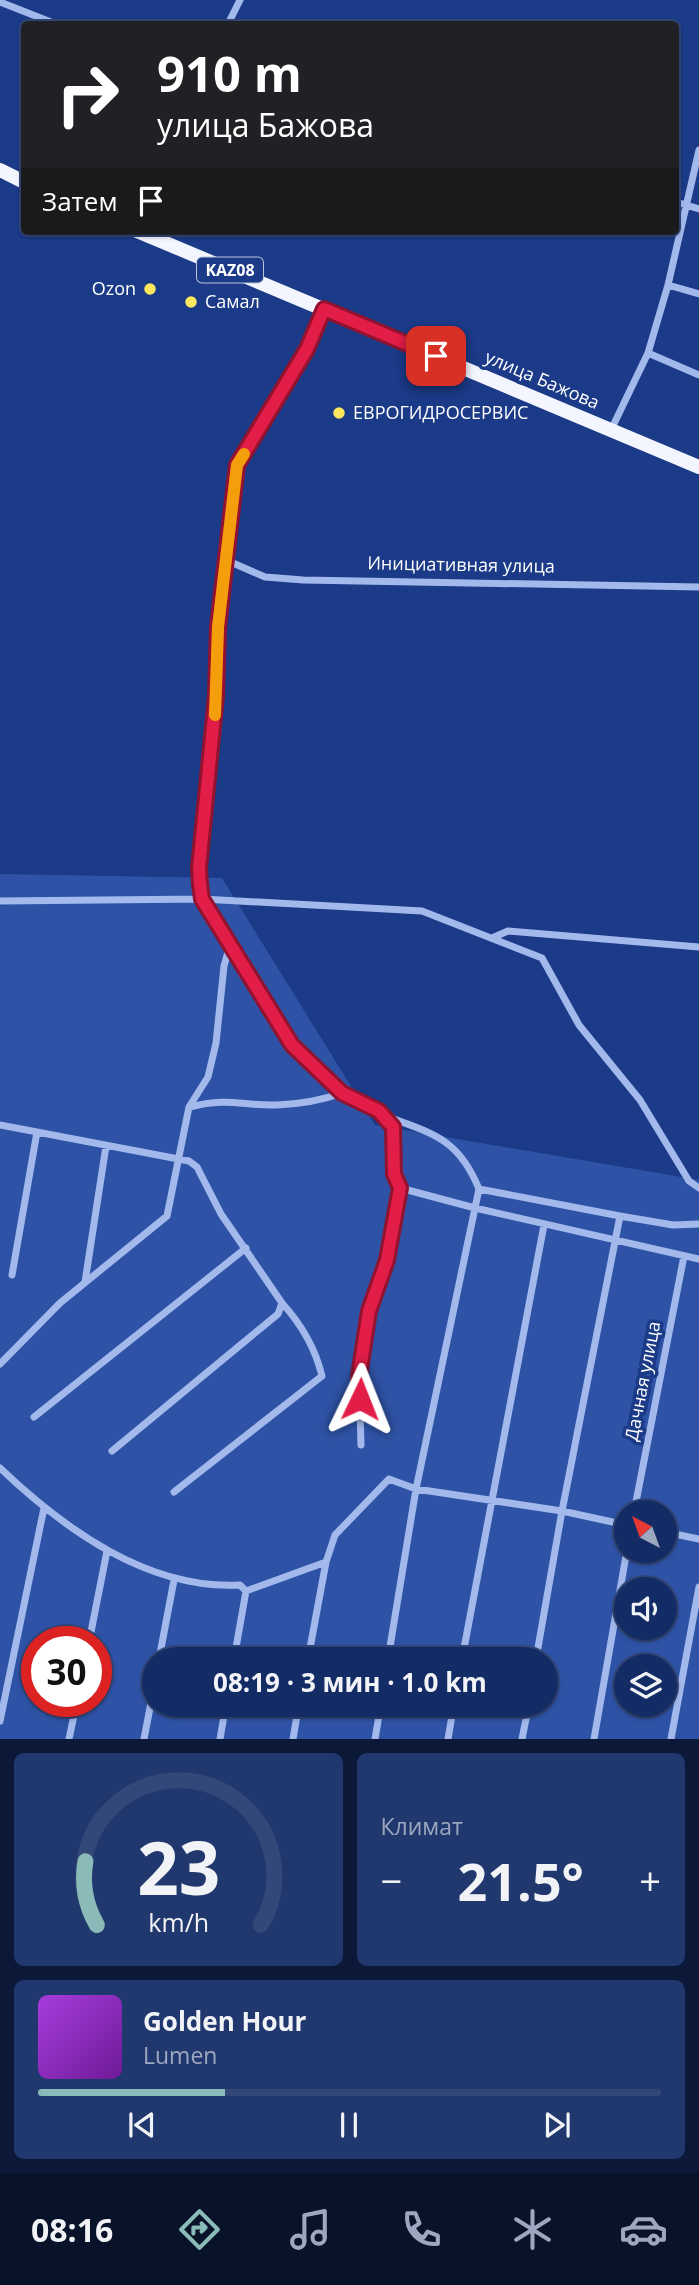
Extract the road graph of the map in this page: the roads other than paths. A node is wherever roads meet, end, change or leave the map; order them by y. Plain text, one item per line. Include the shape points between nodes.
1 (240, 0) edge
2 (0, 2) edge
3 (48, 21) edge
4 (230, 21) edge
5 (699, 150) edge
6 (0, 170) edge
7 (21, 180) edge
8 (679, 203) edge
9 (687, 205) junction
10 (699, 209) edge
11 (147, 235) edge
12 (668, 285) junction
13 (699, 294) edge
14 (324, 309) junction
15 (648, 353) junction
16 (699, 375) edge
17 (611, 430) junction
18 (699, 467) edge
19 (226, 560) junction
20 (699, 587) edge
21 (202, 899) junction
22 (0, 901) edge
23 (492, 938) junction
24 (230, 945) junction
25 (699, 947) edge
26 (342, 1093) junction
27 (190, 1107) junction
28 (388, 1117) junction
29 (0, 1125) edge
30 (37, 1132) junction
31 (106, 1146) junction
32 (180, 1158) junction
33 (400, 1188) junction
34 (699, 1188) edge
35 (479, 1189) junction
36 (475, 1208) junction
37 (620, 1216) junction
38 (699, 1224) edge
39 (544, 1225) junction
40 (616, 1239) junction
41 (246, 1248) junction
42 (684, 1256) junction
43 (699, 1259) edge
44 (12, 1275) dead end
45 (85, 1282) junction
46 (282, 1303) junction
47 (0, 1364) edge
48 (34, 1418) dead end
49 (361, 1445) dead end
50 (112, 1451) dead end
51 (0, 1468) edge
52 (416, 1489) junction
53 (174, 1492) dead end
54 (491, 1499) junction
55 (636, 1500) edge
56 (44, 1508) junction
57 (562, 1511) junction
58 (614, 1522) edge
59 (677, 1534) edge
60 (699, 1539) edge
61 (107, 1551) junction
62 (326, 1562) junction
63 (625, 1563) edge
64 (174, 1580) junction
65 (699, 1587) edge
66 (246, 1591) junction
67 (92, 1626) edge
68 (161, 1647) edge
69 (236, 1647) edge
70 (310, 1647) edge
71 (390, 1647) edge
72 (464, 1647) edge
73 (539, 1647) edge
74 (74, 1717) edge
75 (148, 1717) edge
76 (224, 1717) edge
77 (297, 1717) edge
78 (379, 1717) edge
79 (452, 1717) edge
80 (526, 1717) edge
81 (0, 1721) edge
82 (69, 1739) edge
83 (144, 1739) edge
84 (220, 1739) edge
85 (293, 1739) edge
86 (375, 1739) edge
87 (448, 1739) edge
88 (522, 1739) edge
89 (594, 1739) edge
90 (671, 1739) edge

1 - 4 street
2 - 3 street
5 - 9 street
6 - 7 highway
8 - 9 street
9 - 10 street
9 - 12 street
11 - 14 highway, улица Бажова / KAZ08
12 - 13 street
12 - 15 street
14 - 17 highway, улица Бажова
14 - 19 street via 307,349 237,465
15 - 16 street
15 - 17 street
17 - 18 highway, улица Бажова
19 - 20 street, Инициативная улица via 265,577 303,580
19 - 21 street via 199,868
21 - 22 street
21 - 23 street via 422,911
21 - 24 street
23 - 25 street via 508,931
23 - 34 street via 542,958 579,1025 640,1100 689,1181
24 - 26 street via 292,1045
24 - 27 street via 208,1077
26 - 27 street via 317,1102 274,1105 227,1100
26 - 28 street
27 - 32 street
28 - 33 street via 393,1127 394,1174
28 - 35 street via 435,1133 470,1168
29 - 30 street
30 - 31 street
30 - 44 street
31 - 32 street
31 - 45 street
32 - 41 street via 197,1167 221,1214
32 - 45 street via 167,1216
33 - 36 street
33 - 49 street via 387,1260 369,1311 359,1376
35 - 36 street
35 - 37 street
36 - 39 street
36 - 52 street
37 - 38 street via 673,1225
37 - 40 street
39 - 40 street
39 - 54 street
40 - 42 street
40 - 57 street
41 - 46 street
41 - 48 street
42 - 43 street
42 - 55 street, Дачная улица
45 - 47 street
46 - 50 street via 278,1314
46 - 53 street via 317,1352 322,1376
51 - 56 street
52 - 54 street
52 - 62 street via 389,1479 335,1535
52 - 71 street
54 - 57 street
54 - 72 street
56 - 61 street
56 - 81 street
57 - 58 street
57 - 73 street
59 - 60 street
61 - 64 street
61 - 67 street
62 - 66 street
62 - 70 street
63 - 89 street
64 - 66 street via 240,1585
64 - 68 street
65 - 90 street
66 - 69 street
74 - 82 street
75 - 83 street
76 - 84 street
77 - 85 street
78 - 86 street
79 - 87 street
80 - 88 street

